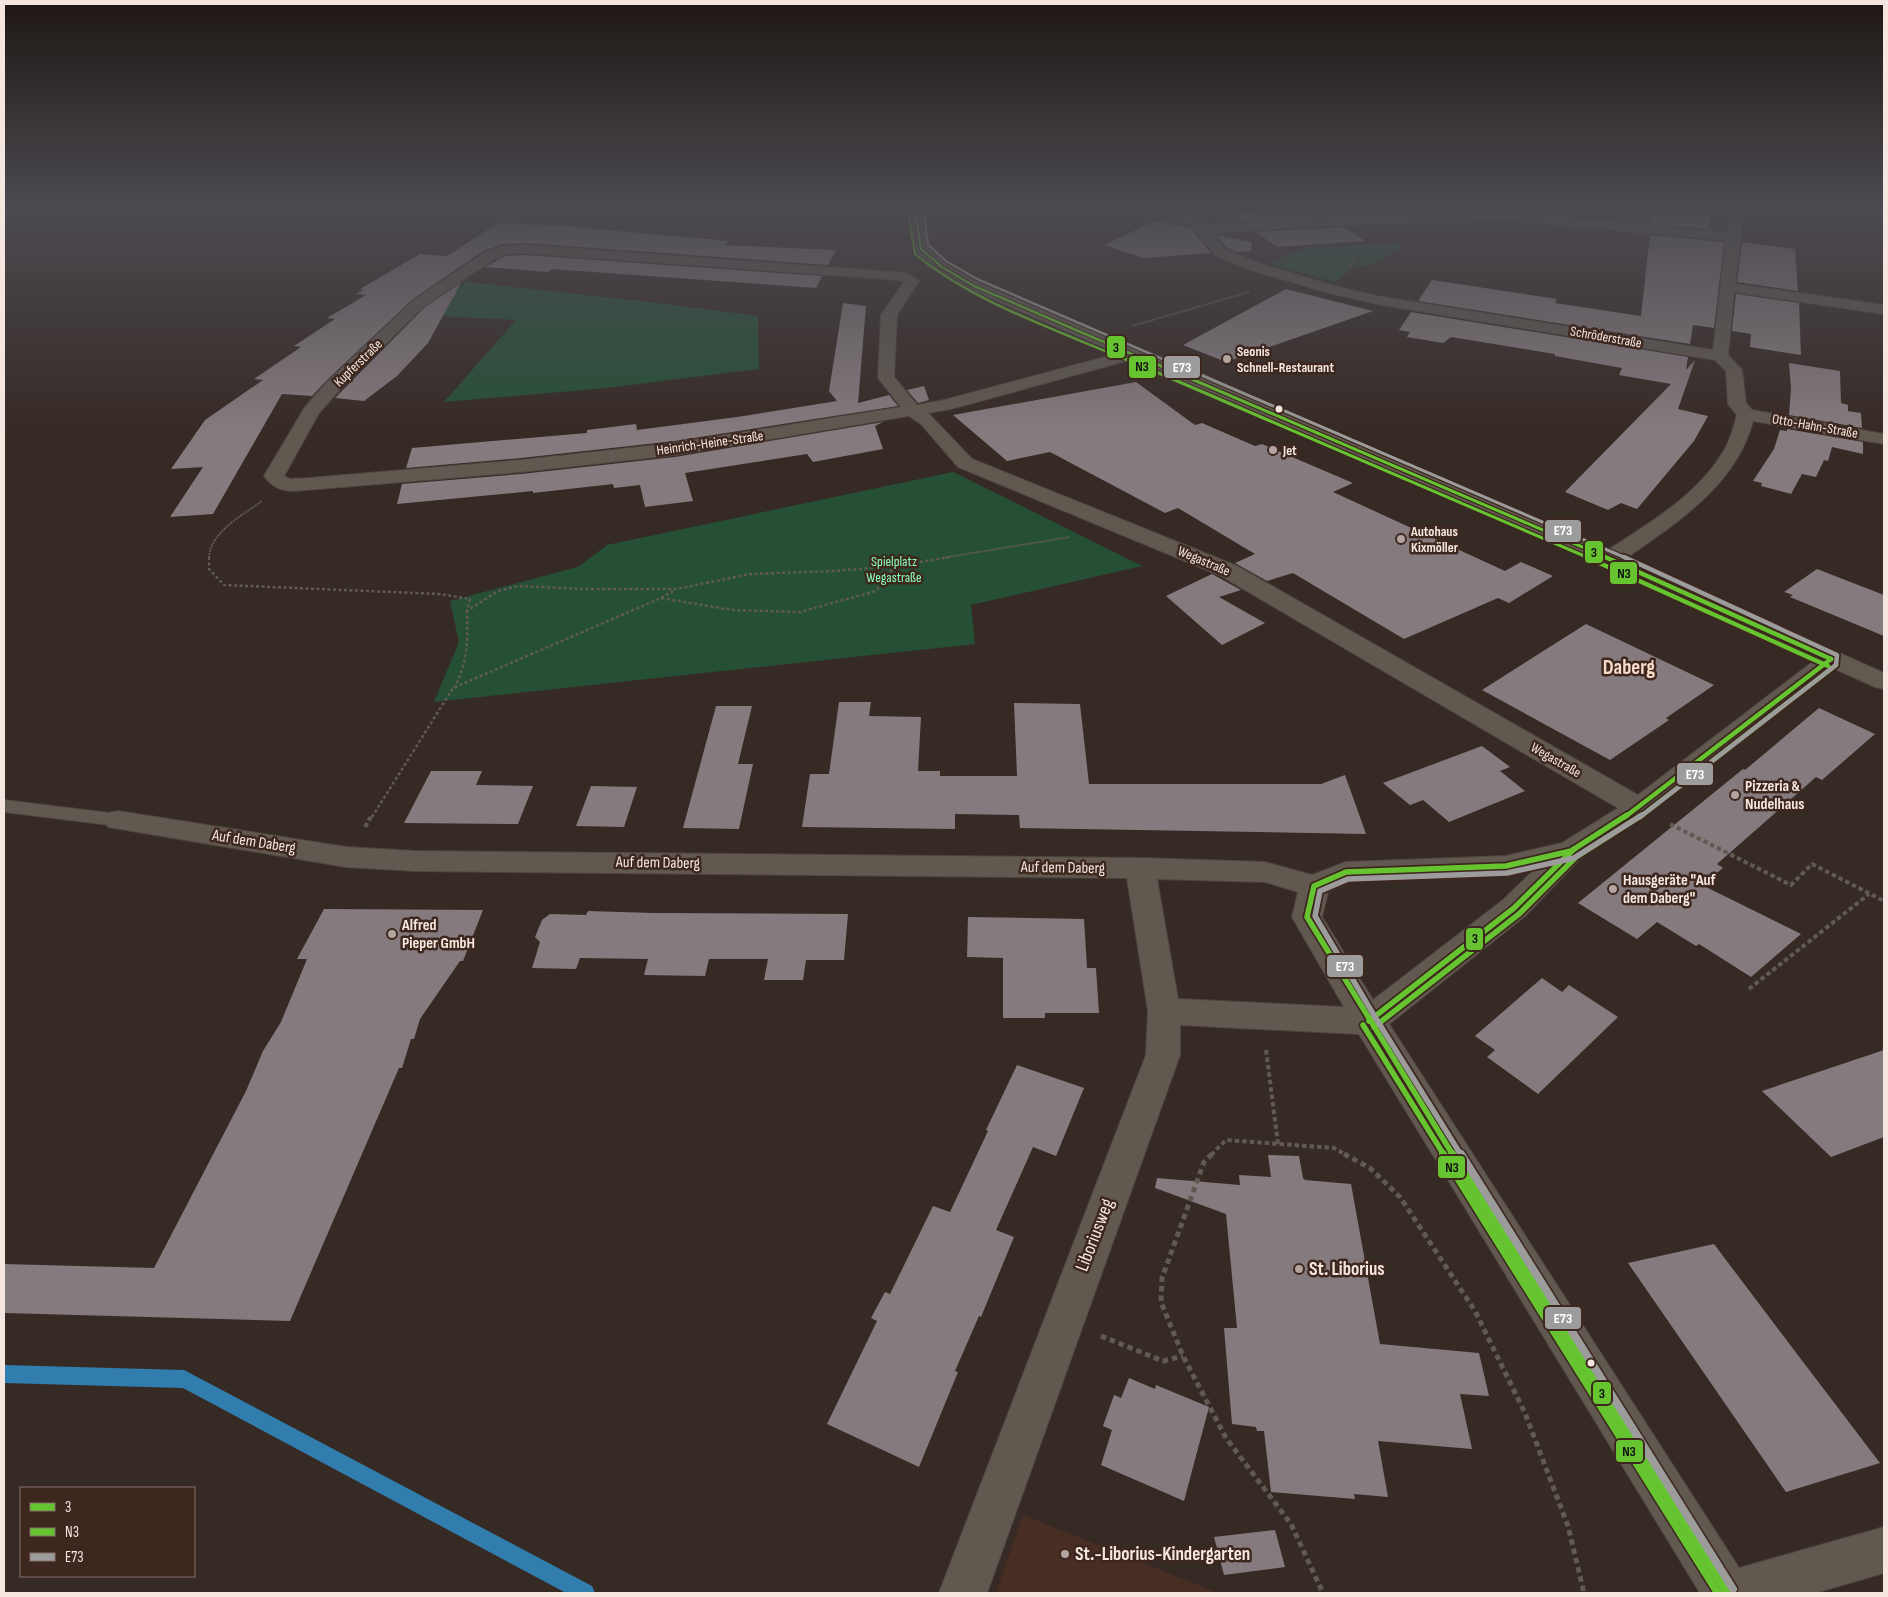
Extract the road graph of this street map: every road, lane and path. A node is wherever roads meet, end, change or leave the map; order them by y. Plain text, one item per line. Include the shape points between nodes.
1 (448, 284) edge
2 (910, 284) edge
3 (970, 284) edge
4 (1274, 284) edge
5 (1313, 284) edge
6 (1729, 284) edge
7 (1729, 287) junction
8 (1884, 309) edge
9 (1132, 326) dead end
10 (1131, 355) junction
11 (1720, 356) junction
12 (913, 411) junction
13 (1746, 414) junction
14 (1884, 438) edge
15 (283, 484) junction
16 (1122, 527) junction
17 (1610, 559) junction
18 (895, 566) junction
19 (676, 589) junction
20 (661, 598) junction
21 (467, 611) junction
22 (1830, 659) junction
23 (1884, 682) edge
24 (453, 688) junction
25 (4, 806) edge
26 (1639, 808) junction
27 (118, 820) joint
28 (1571, 851) junction
29 (346, 857) junction
30 (1140, 868) junction
31 (1314, 886) junction
32 (1869, 894) junction
33 (1884, 902) edge
34 (1749, 989) dead end
35 (1164, 1011) junction
36 (1262, 1016) junction
37 (1369, 1021) junction
38 (1278, 1144) junction
39 (1063, 1320) junction
40 (1183, 1356) junction
41 (1884, 1550) edge
42 (964, 1593) edge
43 (1323, 1593) edge
44 (1584, 1593) edge
45 (1728, 1593) edge
46 (1734, 1593) edge

1 - 15 street, Kupferstraße via 419,303 311,411 274,476
2 - 12 street, Wegastraße via 889,316 886,378
3 - 10 main road
4 - 9 path
5 - 11 street, Schröderstraße via 1376,300
6 - 7 street
7 - 8 street
7 - 11 street
10 - 12 street, Heinrich-Heine-Straße
10 - 17 main road
11 - 13 street via 1734,370 1737,404
12 - 15 street, Heinrich-Heine-Straße via 665,450 483,469
12 - 16 street, Wegastraße via 927,420 965,463
13 - 14 street, Otto-Hahn-Straße
13 - 17 street via 1735,446 1712,480 1686,506
15 - 21 path via 213,542 209,569 224,585 439,594 470,599
16 - 18 path
16 - 26 street, Wegastraße via 1229,571
17 - 22 main road
18 - 19 path via 834,572 750,574
18 - 20 path via 876,591 800,612 732,610
19 - 20 path
19 - 21 path via 518,586 498,591
20 - 24 path
21 - 24 path via 469,649 460,678
22 - 23 main road
22 - 26 street
24 - 29 path
25 - 27 lane, Auf dem Daberg
26 - 28 street
26 - 32 path via 1791,885 1812,864
27 - 29 street, Auf dem Daberg
28 - 31 street via 1506,866 1346,872
28 - 37 street via 1514,908
29 - 30 street, Auf dem Daberg via 415,861
30 - 31 street, Auf dem Daberg via 1265,872
30 - 35 street, Liboriusweg
31 - 37 street via 1307,917
32 - 33 path
32 - 34 path
35 - 36 street
35 - 39 street, Liboriusweg via 1163,1055
36 - 37 street
36 - 38 path
37 - 45 street
38 - 40 path via 1226,1140 1204,1162 1162,1278 1161,1302
38 - 44 path via 1334,1148 1370,1168 1400,1197 1475,1311 1525,1413 1568,1526
39 - 40 path via 1163,1361
39 - 42 street, Liboriusweg
40 - 43 path via 1226,1438 1291,1524
41 - 46 street

